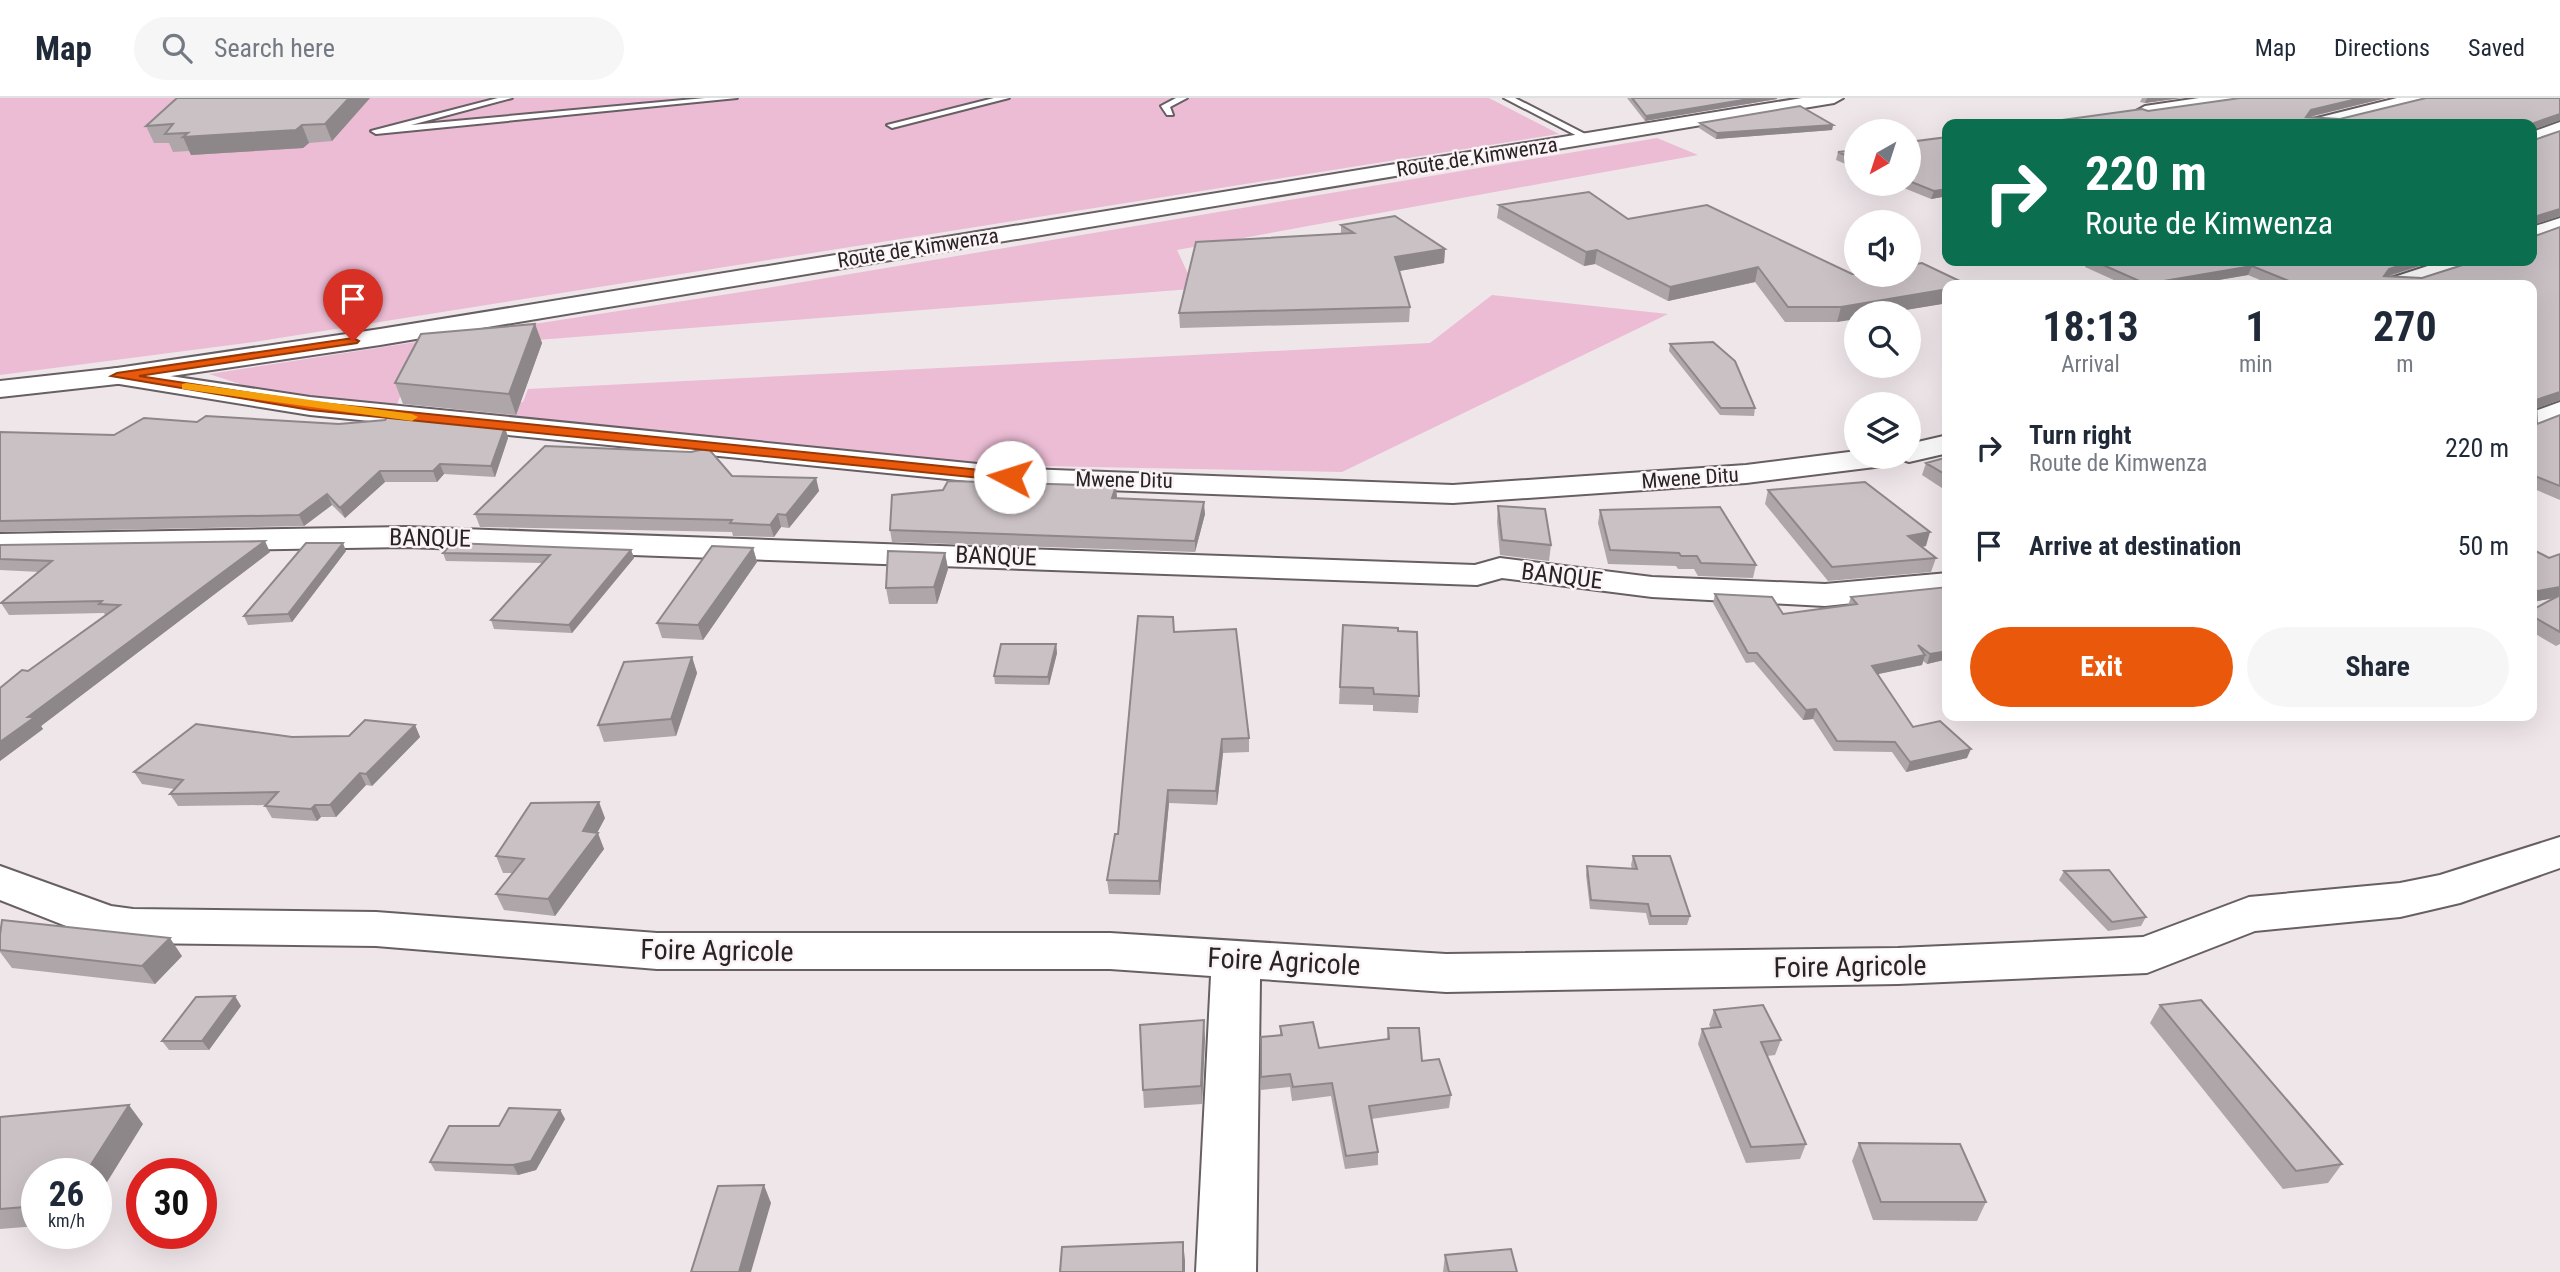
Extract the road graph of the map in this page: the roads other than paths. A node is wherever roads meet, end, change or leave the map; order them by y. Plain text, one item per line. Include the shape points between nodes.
1 (508, 98) edge
2 (733, 98) edge
3 (1005, 98) edge
4 (1183, 98) edge
5 (1508, 98) edge
6 (1834, 98) edge
7 (2236, 98) edge
8 (2418, 98) edge
9 (2127, 102) dead end
10 (2357, 106) edge
11 (2144, 111) junction
12 (1170, 113) dead end
13 (2159, 119) edge
14 (2327, 119) edge
15 (892, 125) dead end
16 (2560, 128) edge
17 (2537, 137) edge
18 (1588, 138) junction
19 (2560, 225) edge
20 (2537, 233) edge
21 (2450, 266) edge
22 (2409, 280) edge
23 (117, 376) junction
24 (0, 389) edge
25 (2560, 411) edge
26 (2537, 421) edge
27 (1942, 445) edge
28 (1921, 450) edge
29 (1844, 462) edge
30 (0, 544) edge
31 (1942, 584) edge
32 (2560, 852) edge
33 (0, 882) edge
34 (1236, 958) junction
35 (1226, 1272) edge

1 - 2 lane via 376,131
3 - 15 lane
4 - 12 lane via 1165,106
5 - 18 lane
6 - 18 street, Route de Kimwenza
7 - 11 street
8 - 10 street
9 - 11 street
10 - 14 street
11 - 13 street
16 - 17 street
18 - 23 street, Route de Kimwenza via 407,333
19 - 20 street
21 - 22 street
23 - 24 street, Route de Kimwenza
23 - 29 street, Mwene Ditu via 323,408 1027,478 1453,494 1746,474
25 - 26 street
27 - 28 street
30 - 31 street, BANQUE via 406,537 1477,575 1500,568 1660,588 1825,596
32 - 34 street, Foire Agricole via 2422,895 2249,914 2147,955 1898,967 1446,973
33 - 34 street, Foire Agricole via 106,923 133,926 376,929 657,951 1110,951
34 - 35 street

